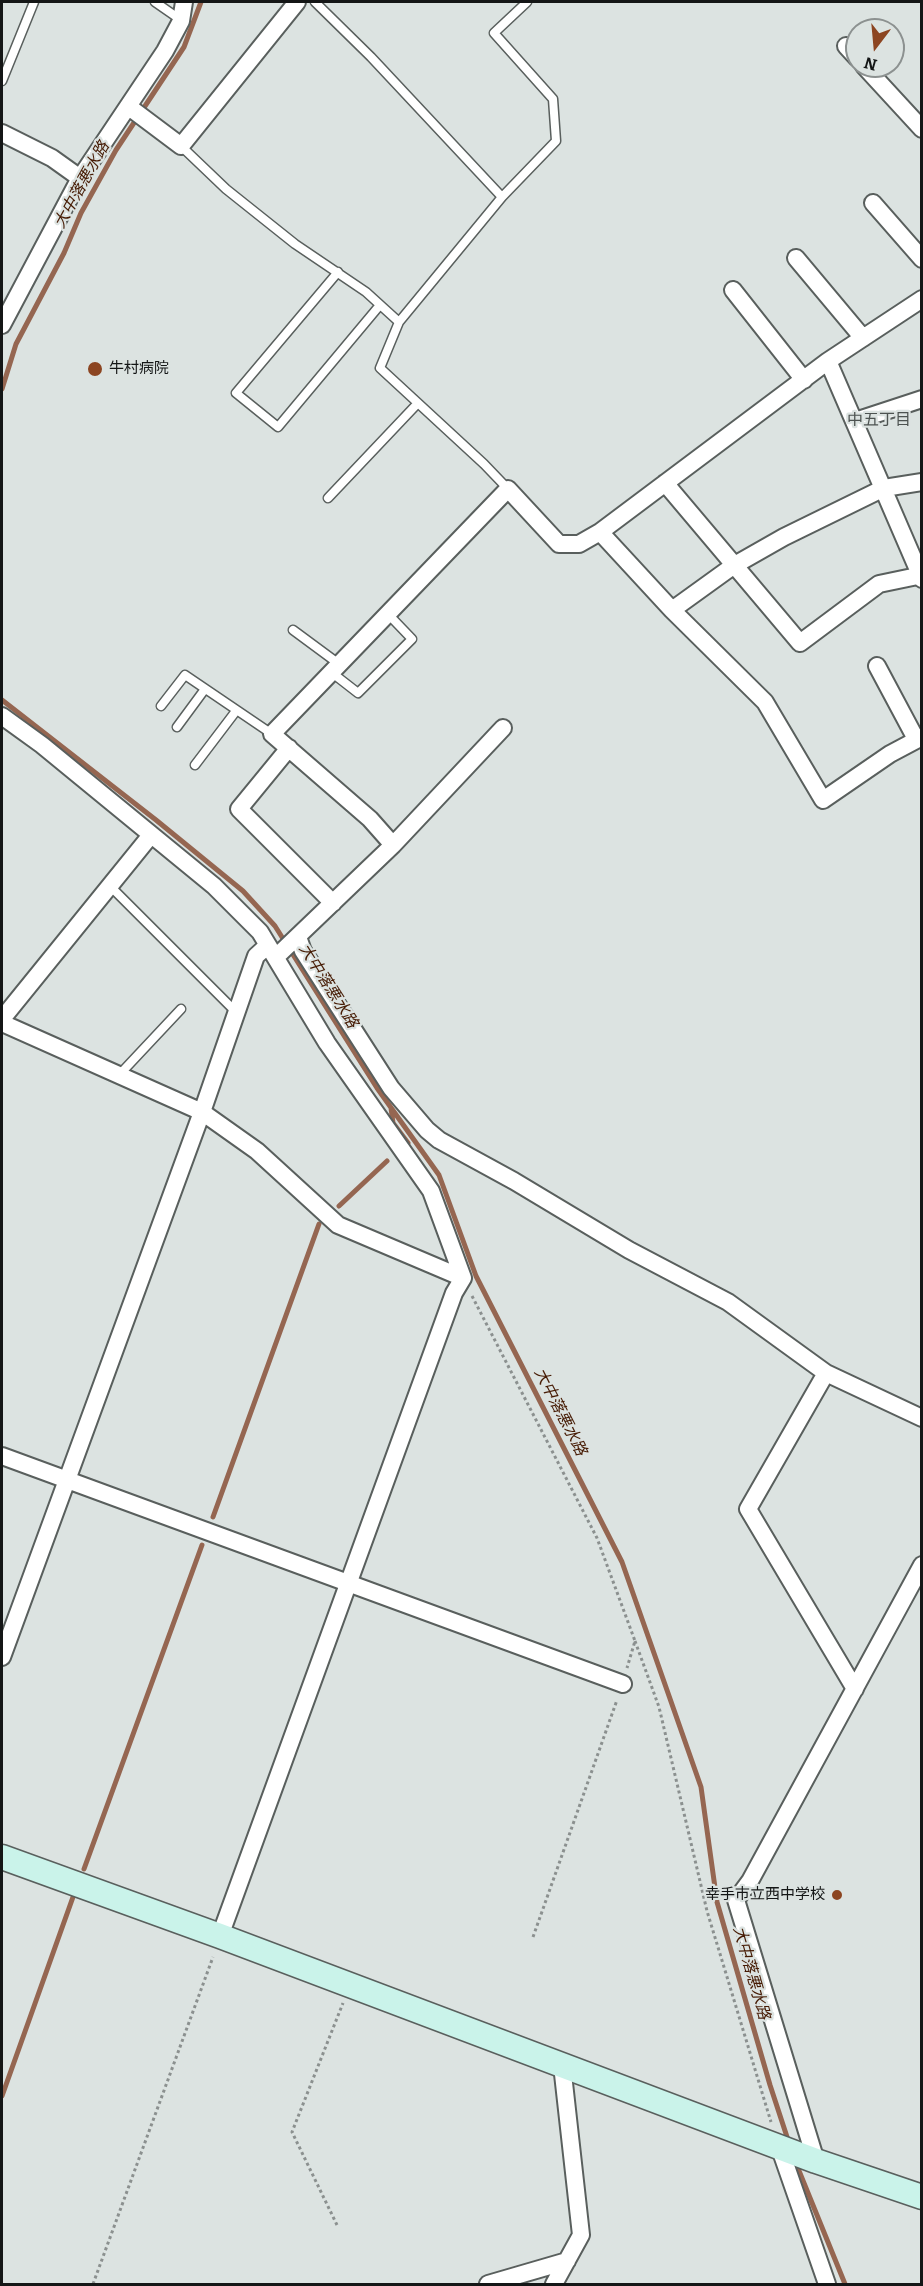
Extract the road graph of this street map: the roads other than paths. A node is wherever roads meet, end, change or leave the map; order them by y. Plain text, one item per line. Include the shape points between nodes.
1 (34, 2) edge
2 (155, 2) edge
3 (184, 2) edge
4 (297, 2) edge
5 (315, 2) edge
6 (527, 2) edge
7 (181, 21) junction
8 (875, 78) edge
9 (2, 81) edge
10 (130, 108) junction
11 (921, 129) edge
12 (2, 133) edge
13 (181, 146) junction
14 (80, 178) junction
15 (502, 197) junction
16 (873, 202) dead end
17 (796, 258) dead end
18 (921, 259) edge
19 (338, 272) junction
20 (733, 290) dead end
21 (921, 299) edge
22 (380, 305) junction
23 (399, 322) junction
24 (2, 325) edge
25 (863, 338) junction
26 (828, 361) junction
27 (804, 380) junction
28 (921, 399) edge
29 (418, 403) junction
30 (855, 421) junction
31 (921, 482) edge
32 (665, 483) junction
33 (884, 488) junction
34 (508, 489) junction
35 (328, 498) dead end
36 (600, 532) junction
37 (734, 566) junction
38 (921, 576) edge
39 (672, 610) junction
40 (388, 614) junction
41 (293, 630) dead end
42 (877, 666) dead end
43 (334, 668) junction
44 (205, 689) junction
45 (160, 706) dead end
46 (236, 711) junction
47 (2, 716) edge
48 (177, 727) dead end
49 (503, 728) dead end
50 (272, 734) junction
51 (919, 738) edge
52 (289, 748) junction
53 (195, 765) dead end
54 (151, 836) junction
55 (393, 845) junction
56 (110, 886) junction
57 (333, 903) junction
58 (297, 938) junction
59 (275, 951) junction
60 (181, 1009) dead end
61 (238, 1013) junction
62 (2, 1021) edge
63 (120, 1074) junction
64 (202, 1112) junction
65 (463, 1278) junction
66 (826, 1373) junction
67 (921, 1418) edge
68 (2, 1456) edge
69 (66, 1479) junction
70 (921, 1565) edge
71 (349, 1583) junction
72 (2, 1657) edge
73 (623, 1684) road end
74 (855, 1689) junction
75 (2, 1857) edge
76 (220, 1936) junction
77 (562, 2065) junction
78 (778, 2146) junction
79 (810, 2159) junction
80 (921, 2197) edge
81 (567, 2261) junction
82 (488, 2284) edge
83 (554, 2284) edge
84 (827, 2284) edge

1 - 9 lane
2 - 7 lane
3 - 7 street
4 - 13 street
5 - 15 lane
6 - 15 lane via 494,33 553,99 556,141
7 - 10 street
8 - 11 street
10 - 13 street
10 - 14 street
12 - 14 street via 52,158
13 - 19 lane via 226,189
14 - 24 street
15 - 23 lane
16 - 18 street
17 - 25 street
19 - 22 lane
19 - 22 lane via 236,393 278,427
20 - 27 street
21 - 25 street
22 - 23 lane
23 - 29 lane via 380,368
25 - 26 street
26 - 27 street
26 - 30 street
27 - 32 street
28 - 30 street
29 - 34 lane
29 - 35 lane
30 - 33 street
31 - 33 street
32 - 36 street
32 - 37 street
33 - 37 street
33 - 38 street
34 - 36 street via 559,544 579,544
34 - 40 street
36 - 39 street
37 - 38 street via 800,643 879,584
37 - 39 street
39 - 51 street via 765,702 823,800 890,753
40 - 43 street
40 - 43 lane via 412,639 358,693
41 - 43 lane
42 - 51 street
43 - 50 street
44 - 45 lane via 185,675
44 - 46 lane
44 - 48 lane
46 - 50 lane
46 - 53 lane
47 - 54 street
49 - 55 street
50 - 52 street
52 - 55 street via 370,819
52 - 57 street via 239,808
54 - 56 street
54 - 59 street via 214,886
55 - 57 street
56 - 61 lane
56 - 62 street
57 - 58 street
58 - 59 street
58 - 66 street via 391,1088 439,1140 628,1250 728,1302
59 - 61 street via 256,956
59 - 65 street via 327,1043 431,1191
60 - 63 lane
61 - 64 street
62 - 63 street
63 - 64 street
64 - 65 street via 257,1151 338,1225
64 - 69 street
65 - 71 street via 454,1293
66 - 67 street
66 - 74 street via 748,1509
68 - 69 street
69 - 71 street
69 - 72 street
70 - 74 street
71 - 73 street
71 - 76 street
74 - 79 street via 736,1900
75 - 76 street
76 - 77 street
77 - 78 street
77 - 81 street via 581,2235
78 - 79 street
78 - 84 street
79 - 80 street
81 - 82 street
81 - 83 street

